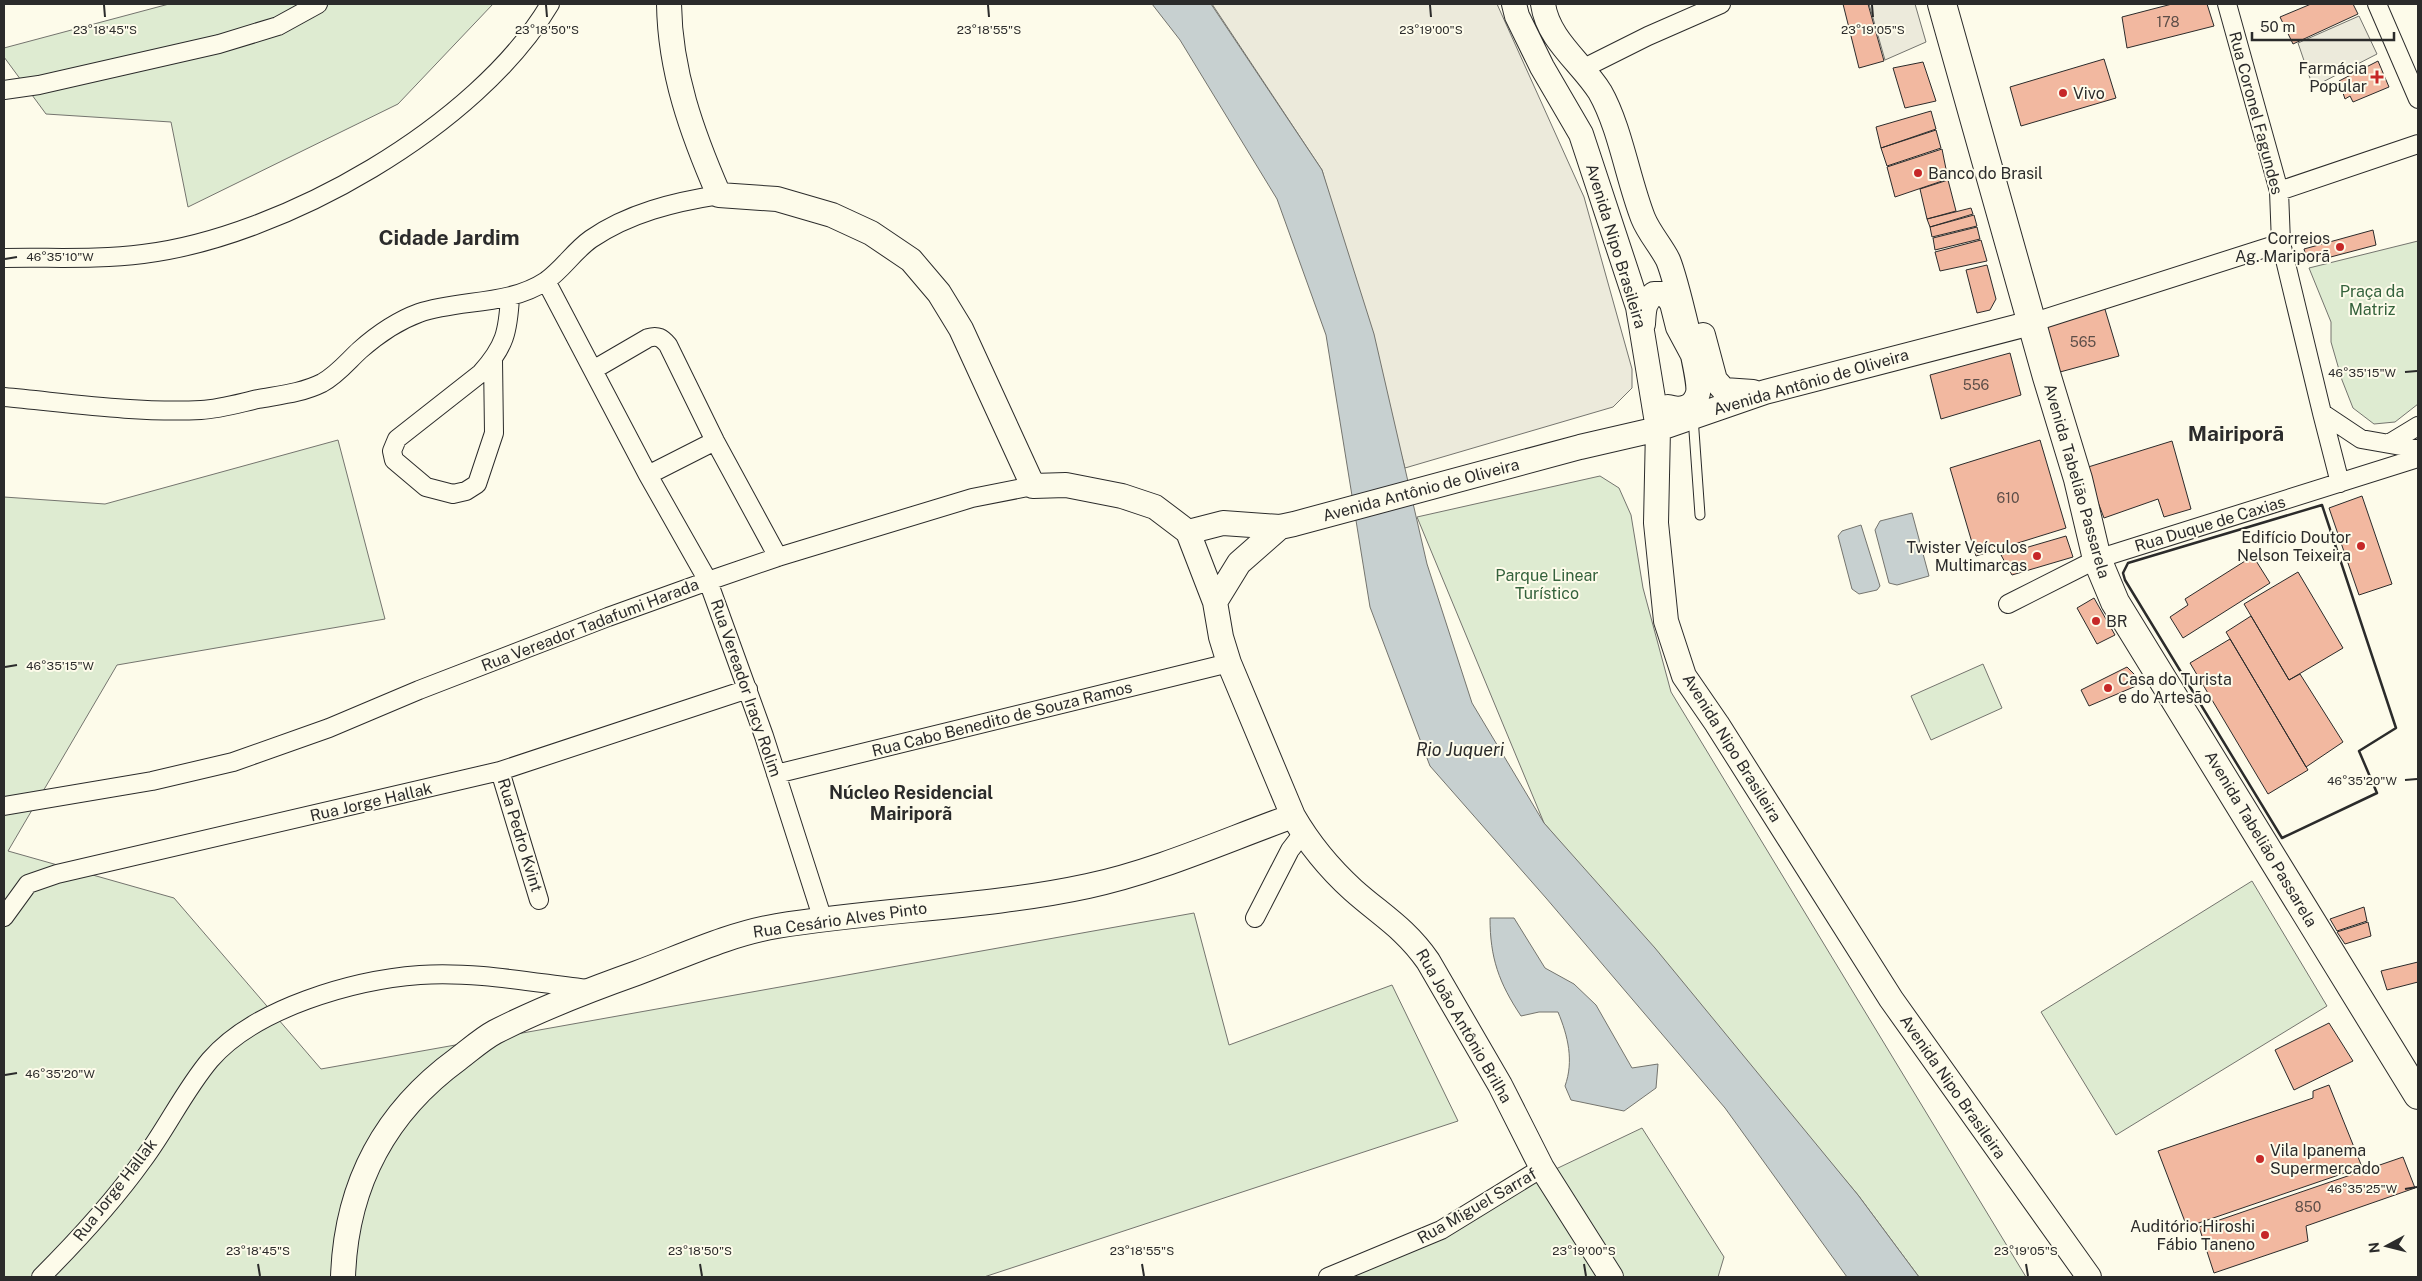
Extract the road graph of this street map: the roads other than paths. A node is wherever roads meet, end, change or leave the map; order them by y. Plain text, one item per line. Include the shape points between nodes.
1 (318, 4) edge
2 (550, 4) edge
3 (670, 4) edge
4 (1514, 4) edge
5 (1543, 4) edge
6 (1721, 4) edge
7 (1942, 4) edge
8 (2226, 4) edge
9 (2378, 4) edge
10 (1582, 69) junction
11 (4, 90) edge
12 (2418, 99) edge
13 (2418, 144) edge
14 (2279, 191) junction
15 (719, 195) junction
16 (2281, 243) junction
17 (4, 258) edge
18 (1668, 260) junction
19 (546, 281) junction
20 (510, 297) junction
21 (2032, 323) junction
22 (1642, 328) junction
23 (1693, 355) junction
24 (492, 360) junction
25 (593, 370) junction
26 (1765, 392) junction
27 (4, 397) edge
28 (2322, 412) junction
29 (1693, 417) junction
30 (2418, 426) edge
31 (1658, 429) junction
32 (715, 441) junction
33 (2390, 443) junction
34 (2418, 450) edge
35 (2418, 458) edge
36 (648, 475) junction
37 (2340, 483) junction
38 (1033, 486) junction
39 (1700, 514) dead end
40 (1287, 525) junction
41 (1188, 532) junction
42 (778, 556) junction
43 (2097, 559) junction
44 (708, 581) junction
45 (1215, 602) junction
46 (2008, 604) dead end
47 (1229, 664) junction
48 (748, 689) junction
49 (500, 770) junction
50 (776, 774) junction
51 (4, 806) edge
52 (1298, 824) junction
53 (539, 900) dead end
54 (4, 917) edge
55 (1255, 918) dead end
56 (823, 920) junction
57 (591, 990) junction
58 (2418, 1096) edge
59 (1542, 1168) junction
60 (41, 1277) edge
61 (343, 1277) edge
62 (1328, 1277) edge
63 (1611, 1277) edge
64 (2088, 1277) edge

1 - 11 street via 278,26 220,44
2 - 17 street via 511,58 474,96 405,148 320,198 247,230 144,254
3 - 15 street via 673,58 683,102
4 - 22 street, Avenida Nipo Brasileira via 1542,68 1581,134
5 - 10 street via 1554,30
6 - 10 street
7 - 21 main road, Avenida Tabelião Passarela
8 - 14 street, Rua Coronel Fagundes
9 - 12 street
10 - 18 street via 1600,93 1643,219
13 - 14 street
14 - 16 street, Rua Coronel Fagundes
15 - 19 street via 685,200 616,224 591,239
15 - 38 street via 777,199 832,215 870,232 911,260 939,293 961,329
16 - 21 street, Avenida Antônio de Oliveira
16 - 28 street, Rua Coronel Fagundes
18 - 23 street
18 - 26 street via 1694,300 1715,380 1724,390
19 - 20 street
19 - 25 street, Rua Vereador Iracy Rolim
20 - 24 street via 509,328
20 - 27 street via 419,313 381,334 322,382 284,395 203,410 81,406
21 - 26 street, Avenida Antônio de Oliveira
21 - 43 main road, Avenida Tabelião Passarela via 2078,479
22 - 23 street via 1644,306 1649,298 1654,294 1664,294 1672,302 1678,327
22 - 23 street via 1655,354 1662,400 1668,407 1679,410 1690,406 1697,396 1699,388
22 - 31 street, Avenida Nipo Brasileira
24 - 24 street via 481,373 396,438 392,450 394,460 426,488 453,494 476,484 494,433
25 - 32 street via 657,336 668,345
25 - 36 street, Rua Vereador Iracy Rolim
26 - 29 street, Avenida Antônio de Oliveira
28 - 33 street via 2361,439
28 - 37 street, Rua Coronel Fagundes
29 - 31 street, Avenida Antônio de Oliveira
29 - 39 lane
30 - 33 street
31 - 40 street, Avenida Antônio de Oliveira
31 - 64 street, Avenida Nipo Brasileira via 1656,523 1666,622 1684,676 1891,999
32 - 36 street
32 - 42 street
33 - 34 street
35 - 37 street, Rua Duque de Caxias
36 - 44 street, Rua Vereador Iracy Rolim
37 - 43 street, Rua Duque de Caxias
38 - 41 street via 1066,485 1122,496 1155,507
38 - 42 street, Rua Vereador Tadafumi Harada via 972,498
40 - 41 street, Avenida Antônio de Oliveira via 1223,524
40 - 45 street, Avenida Antônio de Oliveira via 1239,563
41 - 45 street, Rua João Antônio Brilha
42 - 44 street, Rua Vereador Tadafumi Harada
43 - 46 street, Rua Duque de Caxias
43 - 58 main road, Avenida Tabelião Passarela via 2115,602
44 - 48 street, Rua Vereador Iracy Rolim
44 - 51 street, Rua Vereador Tadafumi Harada via 233,762 152,781
45 - 47 street, Rua João Antônio Brilha
47 - 50 street, Rua Cabo Benedito de Souza Ramos
47 - 52 street, Rua João Antônio Brilha
48 - 49 street, Rua Jorge Hallak
48 - 50 street, Rua Vereador Iracy Rolim
49 - 53 street, Rua Pedro Kvint
49 - 54 street, Rua Jorge Hallak via 57,874 28,884
50 - 56 street, Rua Vereador Iracy Rolim
52 - 55 street via 1286,857
52 - 56 street, Rua Cesário Alves Pinto via 1086,886
52 - 59 street, Rua João Antônio Brilha via 1353,890 1415,943 1428,961 1500,1085
56 - 57 street, Rua Cesário Alves Pinto via 775,926 736,936
57 - 60 street, Rua Jorge Hallak via 468,976 420,975 344,988 282,1010 244,1030 212,1058 190,1086 143,1160 70,1248
57 - 61 street, Rua Cesário Alves Pinto via 485,1038 431,1079 402,1111 380,1143 360,1182 348,1222
59 - 62 street, Rua Miguel Sarraf via 1440,1230
59 - 63 street, Rua João Antônio Brilha

